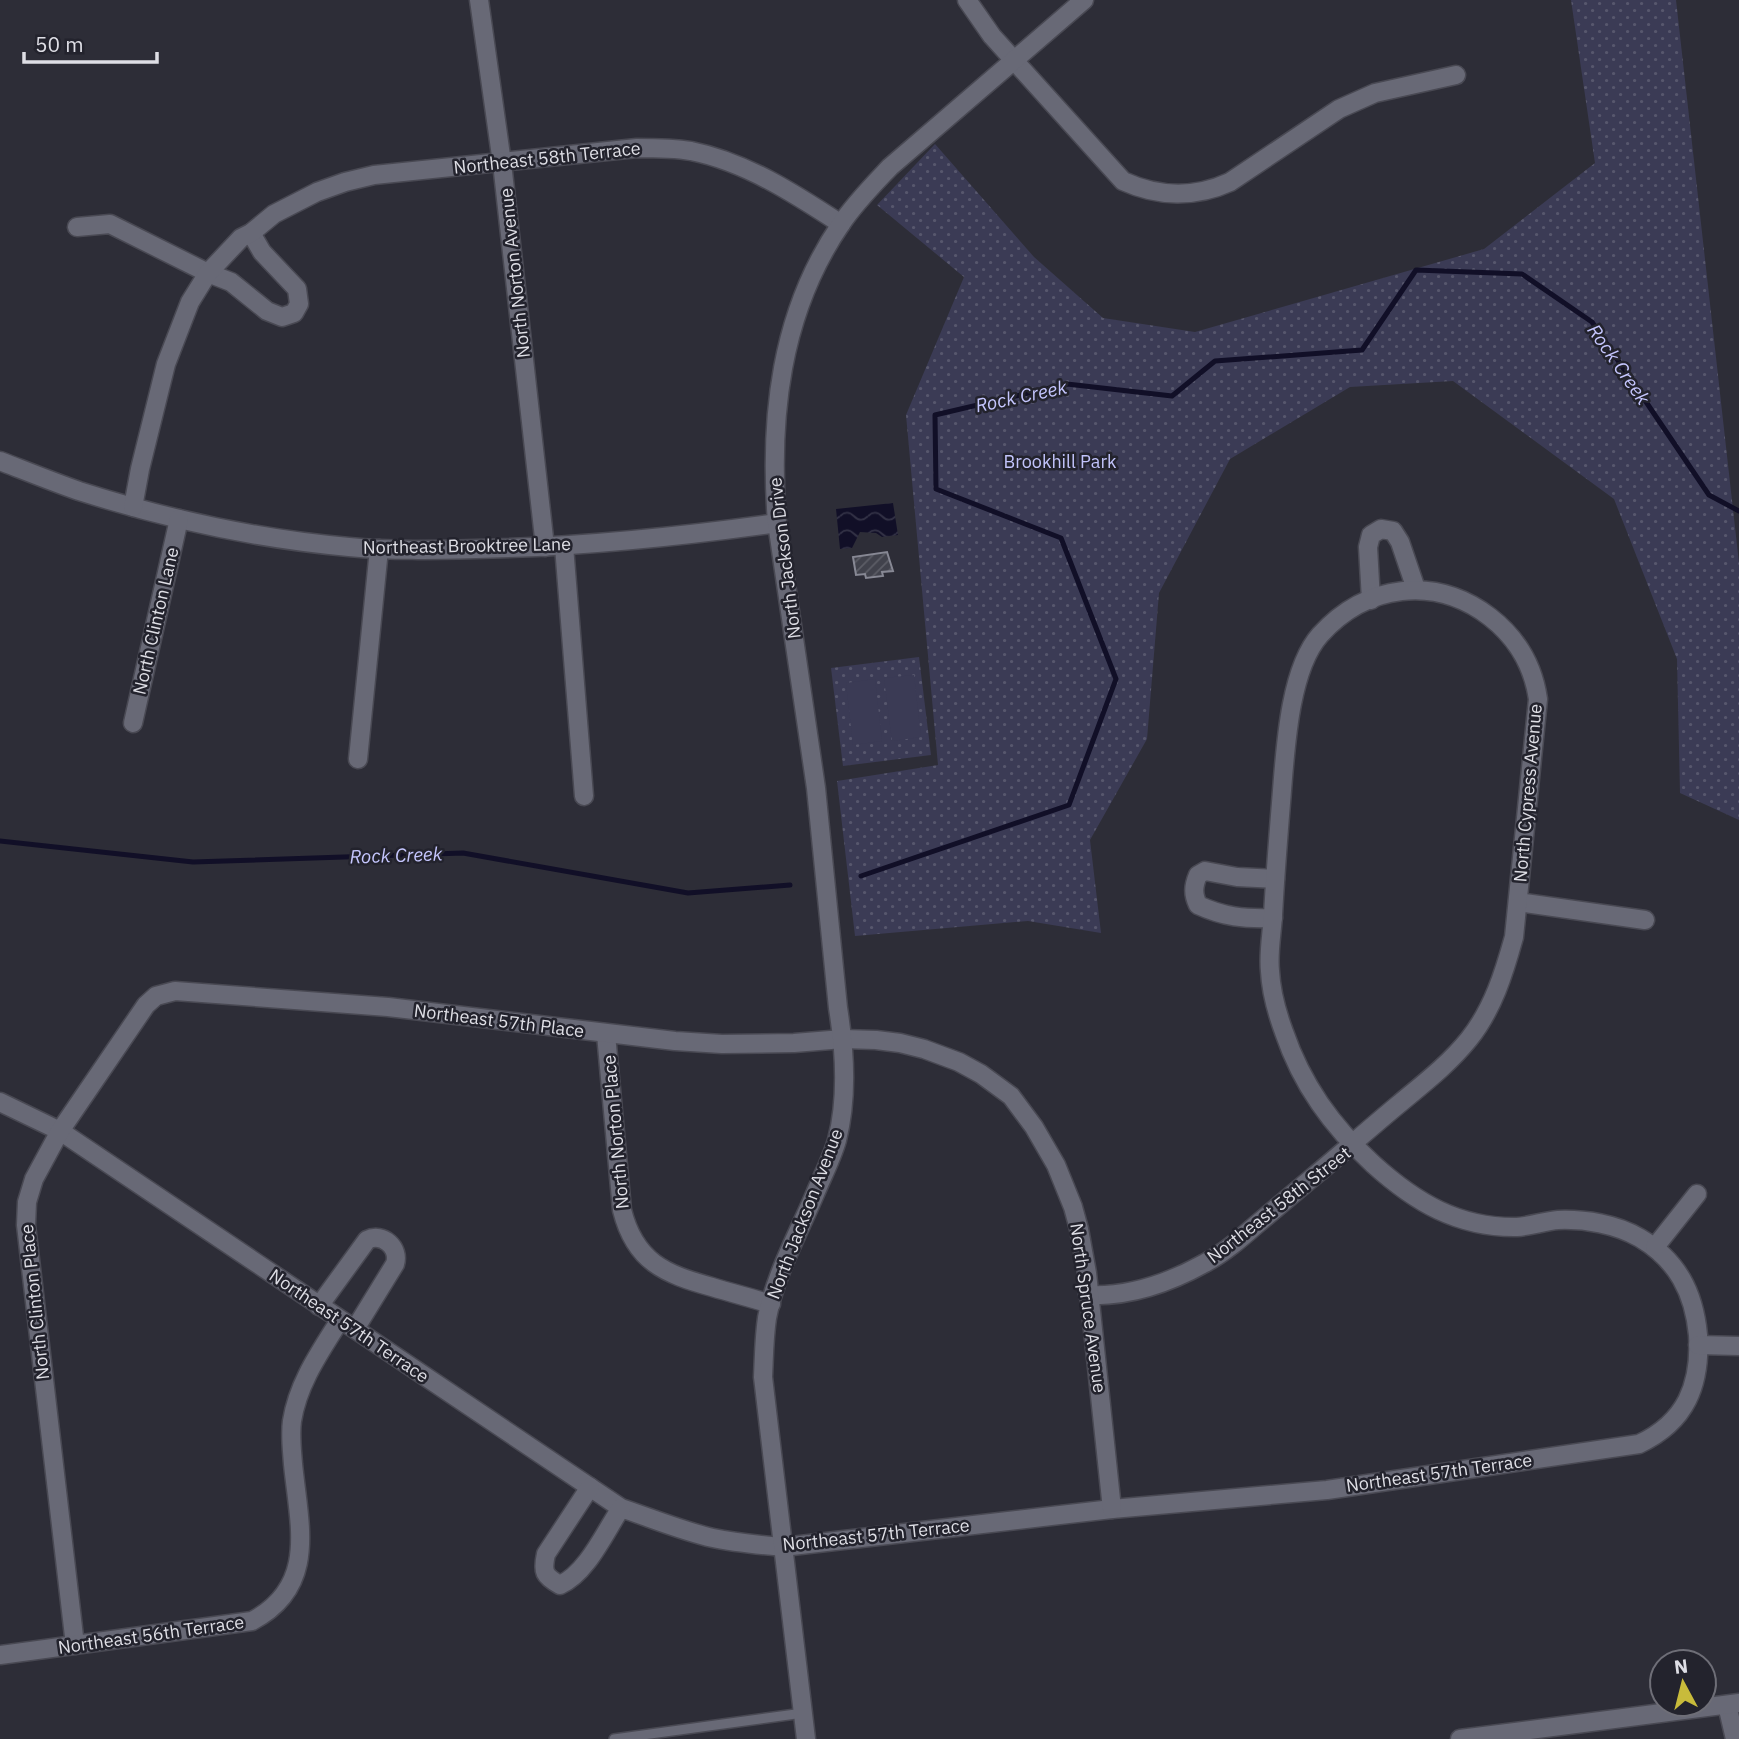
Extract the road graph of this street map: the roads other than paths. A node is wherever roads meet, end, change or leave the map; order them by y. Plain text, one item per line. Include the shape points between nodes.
1 (479, 0) edge
2 (967, 0) edge
3 (1084, 0) edge
4 (1014, 60) junction
5 (1456, 75) dead end
6 (502, 163) junction
7 (841, 224) junction
8 (77, 227) dead end
9 (251, 233) junction
10 (208, 273) junction
11 (1, 466) edge
12 (133, 507) junction
13 (179, 519) junction
14 (777, 523) junction
15 (564, 546) junction
16 (545, 547) junction
17 (379, 549) junction
18 (1416, 589) junction
19 (1371, 600) junction
20 (133, 723) dead end
21 (358, 759) dead end
22 (584, 796) dead end
23 (1275, 879) junction
24 (827, 898) joint
25 (1518, 902) junction
26 (1273, 918) junction
27 (1645, 919) dead end
28 (156, 996) joint
29 (606, 1034) junction
30 (843, 1038) junction
31 (0, 1102) edge
32 (60, 1131) junction
33 (1352, 1144) junction
34 (1697, 1194) dead end
35 (1655, 1247) junction
36 (1088, 1295) junction
37 (771, 1304) junction
38 (319, 1306) junction
39 (347, 1324) junction
40 (1698, 1345) junction
41 (1739, 1346) edge
42 (590, 1487) junction
43 (621, 1508) junction
44 (1112, 1509) junction
45 (783, 1546) junction
46 (75, 1645) junction
47 (0, 1655) edge
48 (1733, 1704) edge
49 (803, 1713) junction
50 (614, 1739) edge
51 (806, 1739) edge
52 (1460, 1739) edge
53 (1735, 1739) edge

1 - 6 street, North Norton Avenue
2 - 4 street
3 - 4 street, North Jackson Drive
4 - 5 street via 1124,181 1158,193 1182,194 1230,182 1339,109 1363,98
4 - 7 street, North Jackson Drive via 890,167
6 - 7 street, Northeast 58th Terrace via 637,148 691,151 756,174
6 - 9 street, Northeast 58th Terrace via 345,182 274,214
6 - 16 street, North Norton Avenue
7 - 14 street, North Jackson Drive via 801,301 785,354 774,429
8 - 10 street via 110,224
9 - 10 street, Northeast 58th Terrace via 240,238
9 - 10 street via 262,252 298,289 294,313 282,317 267,311 231,282
10 - 12 street, Northeast 58th Terrace via 190,302 166,364
11 - 12 street, Northeast Brooktree Lane
12 - 13 street, Northeast Brooktree Lane
13 - 17 street, Northeast Brooktree Lane via 306,542
13 - 20 street, North Clinton Lane
14 - 15 street, Northeast Brooktree Lane
14 - 24 street, North Jackson Drive via 816,789
15 - 16 street, Northeast Brooktree Lane
15 - 22 street
16 - 17 street, Northeast Brooktree Lane
17 - 21 street
18 - 19 street, North Cypress Avenue
18 - 19 street via 1400,542 1393,531 1381,529 1371,535 1368,547
18 - 25 street, North Cypress Avenue via 1456,597 1476,607 1512,637 1530,666 1538,699
19 - 23 street, North Cypress Avenue via 1320,635 1301,668 1286,738
23 - 26 street, North Cypress Avenue
23 - 26 street via 1205,871 1198,875 1193,894 1198,905 1217,914
24 - 30 street, North Jackson Avenue
25 - 27 street, North Cypress Avenue
25 - 33 street, North Cypress Avenue via 1504,973 1469,1038 1445,1065
26 - 33 street, North Cypress Avenue via 1270,969 1283,1029 1308,1086
28 - 29 street, Northeast 57th Place via 175,991 388,1007
28 - 32 street, North Clinton Place
29 - 30 street, Northeast 57th Place via 722,1044
29 - 37 street, North Norton Place via 622,1210 636,1245 674,1276
30 - 36 street, North Spruce Avenue via 924,1049 959,1062 1011,1096 1046,1146 1065,1186 1084,1251
30 - 37 street, North Jackson Avenue via 845,1077 837,1141
31 - 32 street, Northeast 57th Terrace
32 - 38 street, Northeast 57th Terrace
32 - 46 street, North Clinton Place via 34,1179 26,1213
33 - 35 street, Northeast 58th Street via 1419,1200 1467,1221 1519,1227 1584,1221 1635,1235
33 - 36 street, Northeast 58th Street via 1208,1262 1135,1291
34 - 35 street
35 - 40 street, Northeast 57th Terrace via 1683,1279 1692,1300
36 - 44 street, North Spruce Avenue
37 - 45 street, North Jackson Avenue via 763,1377
38 - 39 street, Northeast 57th Terrace
38 - 39 street via 367,1240 377,1237 389,1243 395,1250 395,1264
39 - 42 street, Northeast 57th Terrace
39 - 46 street, Northeast 56th Terrace via 305,1377 292,1418 301,1549 297,1572 280,1601 252,1621
40 - 41 street
40 - 44 street, Northeast 57th Terrace via 1689,1398 1660,1433 1639,1444 1326,1490
42 - 43 street, Northeast 57th Terrace
42 - 43 street via 546,1554 543,1567 553,1581 561,1585 570,1580
43 - 45 street, Northeast 57th Terrace via 714,1538
44 - 45 street, Northeast 57th Terrace
45 - 49 street, North Jackson Avenue
46 - 47 street, Northeast 56th Terrace
48 - 52 street
48 - 53 street
49 - 50 lane
49 - 51 street, North Jackson Avenue

